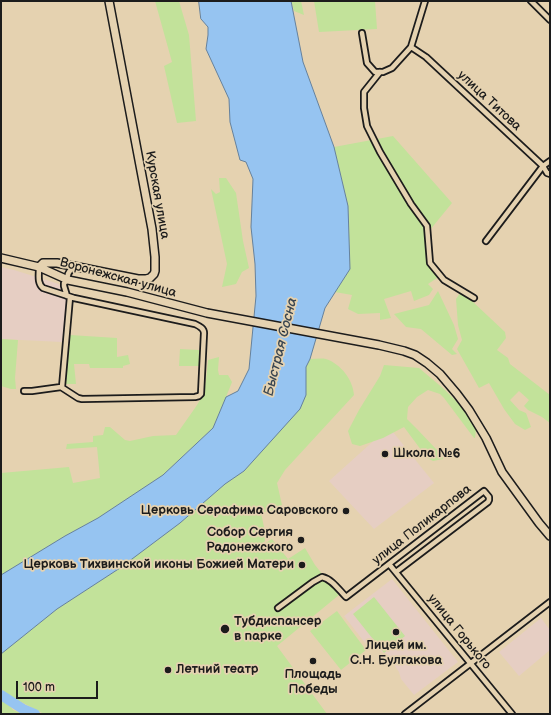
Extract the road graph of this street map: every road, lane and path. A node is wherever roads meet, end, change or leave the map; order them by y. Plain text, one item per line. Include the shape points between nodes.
1 (109, 1) edge
2 (426, 1) edge
3 (531, 1) edge
4 (550, 20) edge
5 (362, 33) dead end
6 (411, 47) junction
7 (380, 72) junction
8 (550, 161) edge
9 (543, 166) junction
10 (550, 174) edge
11 (486, 241) dead end
12 (1, 258) edge
13 (38, 267) junction
14 (78, 267) junction
15 (68, 280) junction
16 (69, 297) junction
17 (474, 298) dead end
18 (62, 387) junction
19 (24, 391) dead end
20 (550, 536) edge
21 (389, 564) junction
22 (396, 572) junction
23 (550, 602) edge
24 (278, 608) dead end
25 (470, 664) junction
26 (405, 714) edge
27 (512, 714) edge

1 - 14 street, Курская улица via 152,229 156,268 152,276 146,280
2 - 6 street
3 - 4 street
5 - 7 street via 367,63 375,72
6 - 7 street via 392,68
6 - 9 street, улица Титова via 426,57
7 - 17 street via 364,92 367,126 411,204 427,226 430,263 444,280
8 - 9 street
9 - 10 street, улица Титова
9 - 11 street
12 - 13 street, Воронежская улица
13 - 14 street, Курская улица via 48,262
13 - 15 street, Воронежская улица
13 - 16 street via 41,286
14 - 15 street via 69,271
15 - 16 street via 64,285
15 - 20 street, Воронежская улица via 128,292 207,313 379,345 423,359 440,374 469,410 502,472
16 - 18 street
16 - 18 street via 195,324 202,328 204,333 201,394 195,397 82,399
18 - 19 street
21 - 22 street, улица Горького
21 - 22 street, улица Поликарпова via 484,491 489,497 488,502
21 - 24 street, улица Поликарпова via 346,597 327,578 322,577
22 - 25 street, улица Горького
23 - 25 street
25 - 26 street
25 - 27 street, улица Горького

